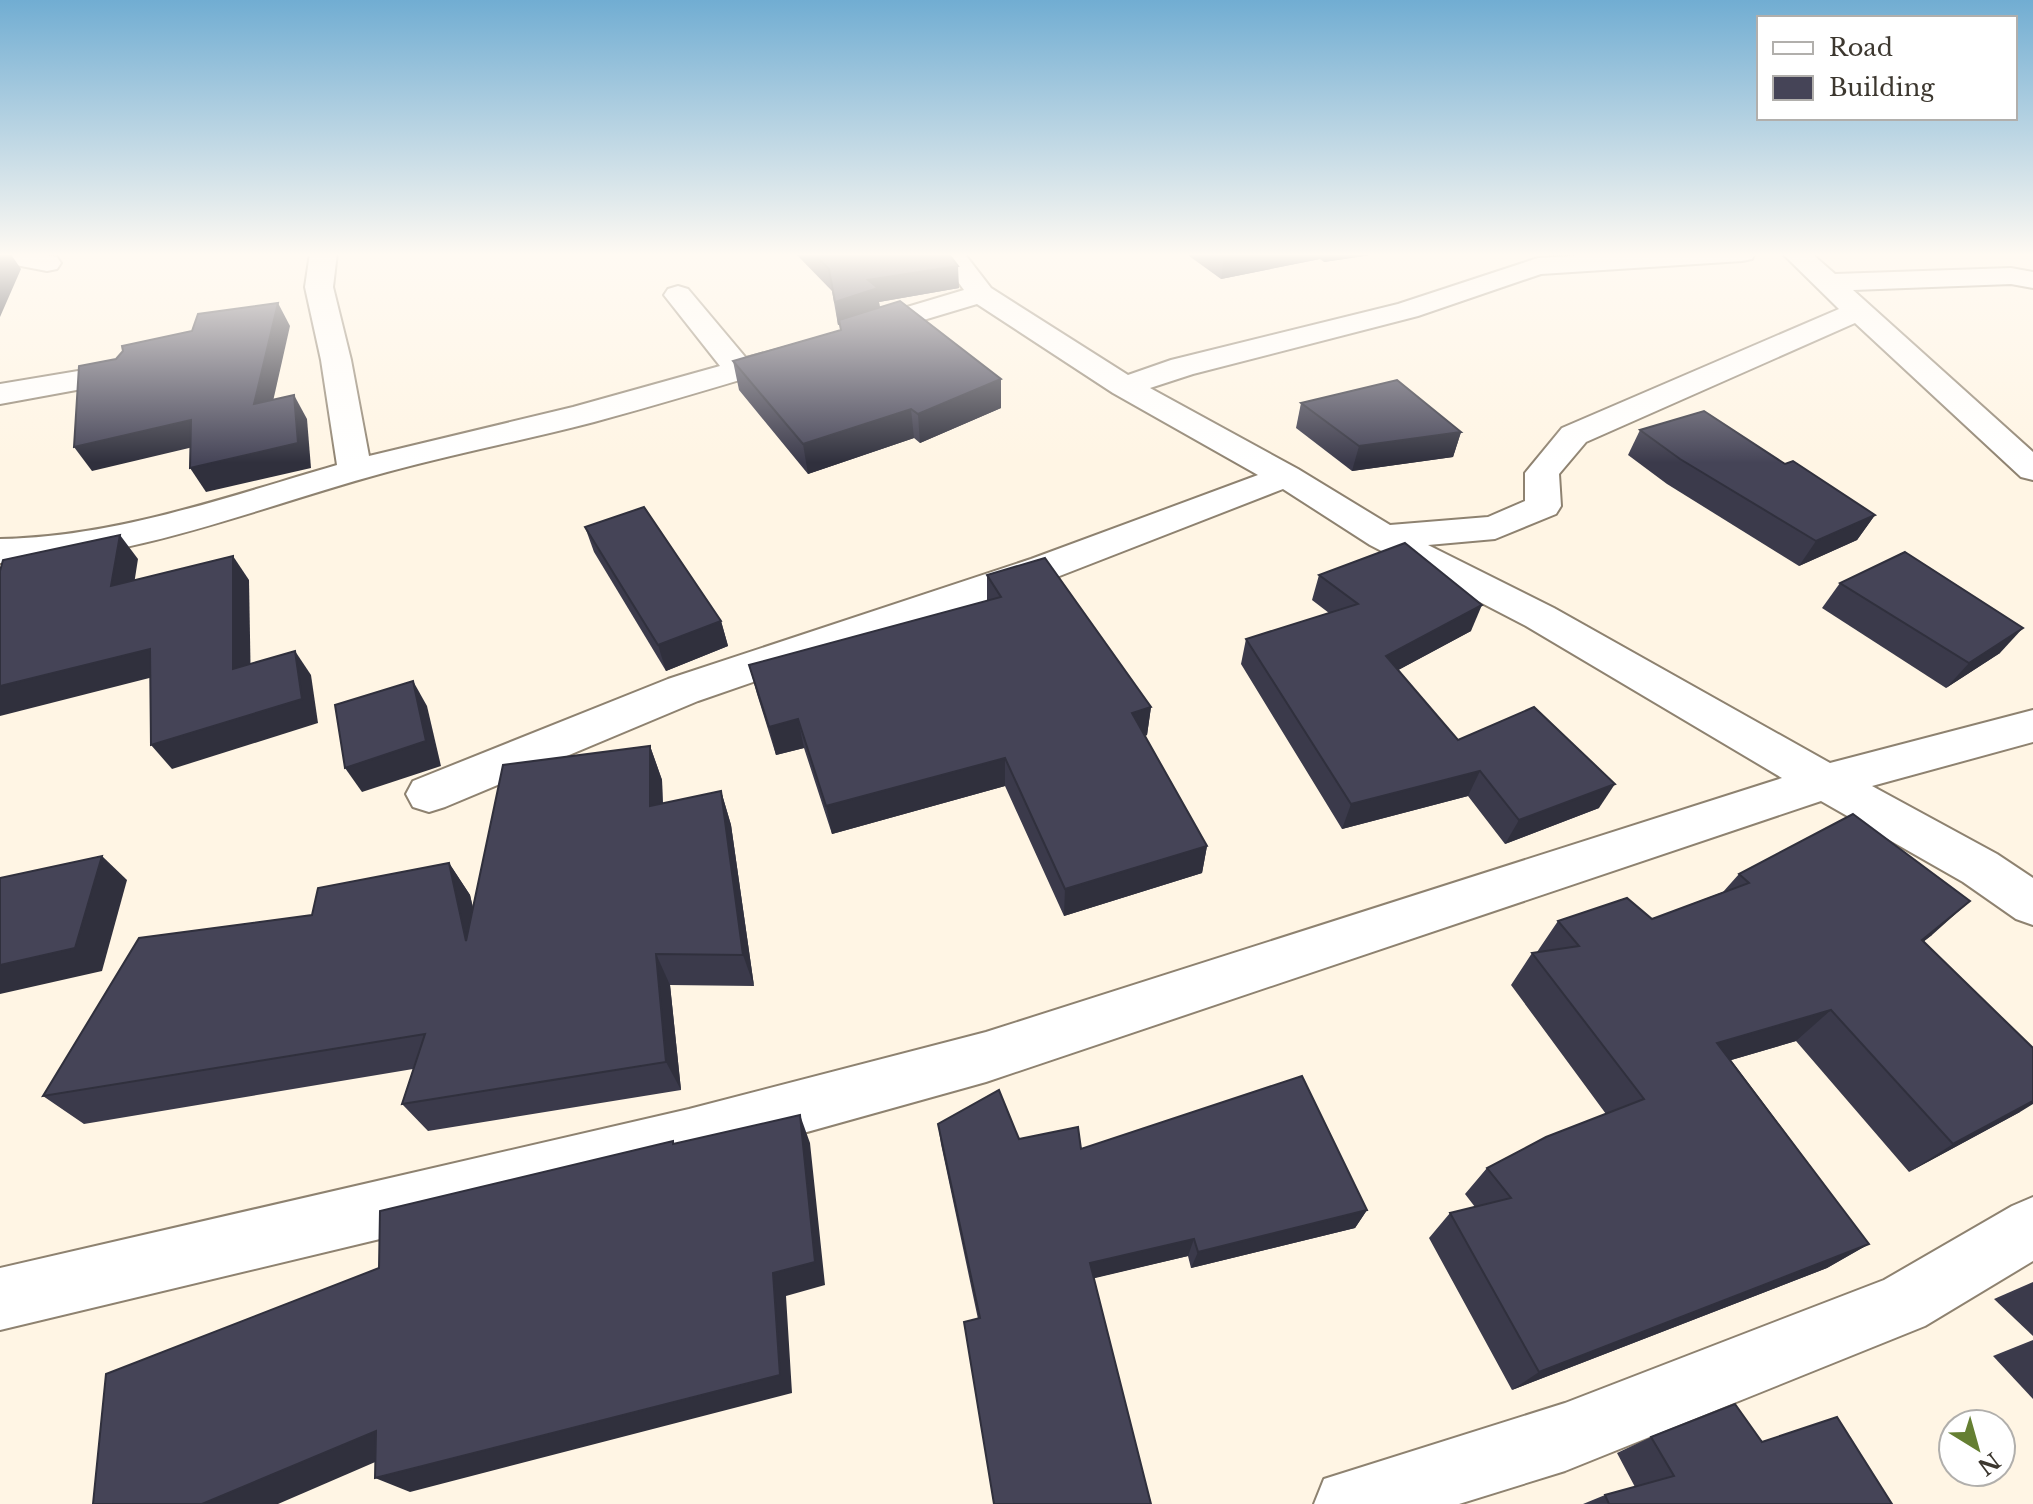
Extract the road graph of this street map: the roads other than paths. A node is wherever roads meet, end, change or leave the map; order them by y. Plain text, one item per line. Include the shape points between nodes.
1 (327, 323) edge
2 (701, 323) edge
3 (889, 323) edge
4 (1026, 323) edge
5 (1356, 323) edge
6 (1830, 323) edge
7 (1871, 323) edge
8 (740, 371) junction
9 (120, 373) edge
10 (1124, 386) junction
11 (0, 394) edge
12 (2033, 470) edge
13 (355, 472) junction
14 (1286, 476) junction
15 (1383, 537) junction
16 (0, 551) edge
17 (2033, 726) edge
18 (1825, 782) junction
19 (429, 794) dead end
20 (2033, 904) edge
21 (2033, 1227) edge
22 (0, 1299) edge
23 (1349, 1504) edge

1 - 13 street
2 - 8 street
3 - 8 street
4 - 10 street
5 - 10 street
6 - 15 street via 1574,435 1542,473 1543,506 1495,528
7 - 12 street
8 - 13 street
9 - 11 street
10 - 14 street
13 - 16 street via 144,532 47,550
14 - 15 street
14 - 19 street via 1044,568 683,690
15 - 18 street via 1540,617
17 - 18 street
18 - 20 street via 1980,868
18 - 22 street via 986,1057 689,1137
21 - 23 street via 1903,1304 1565,1437

